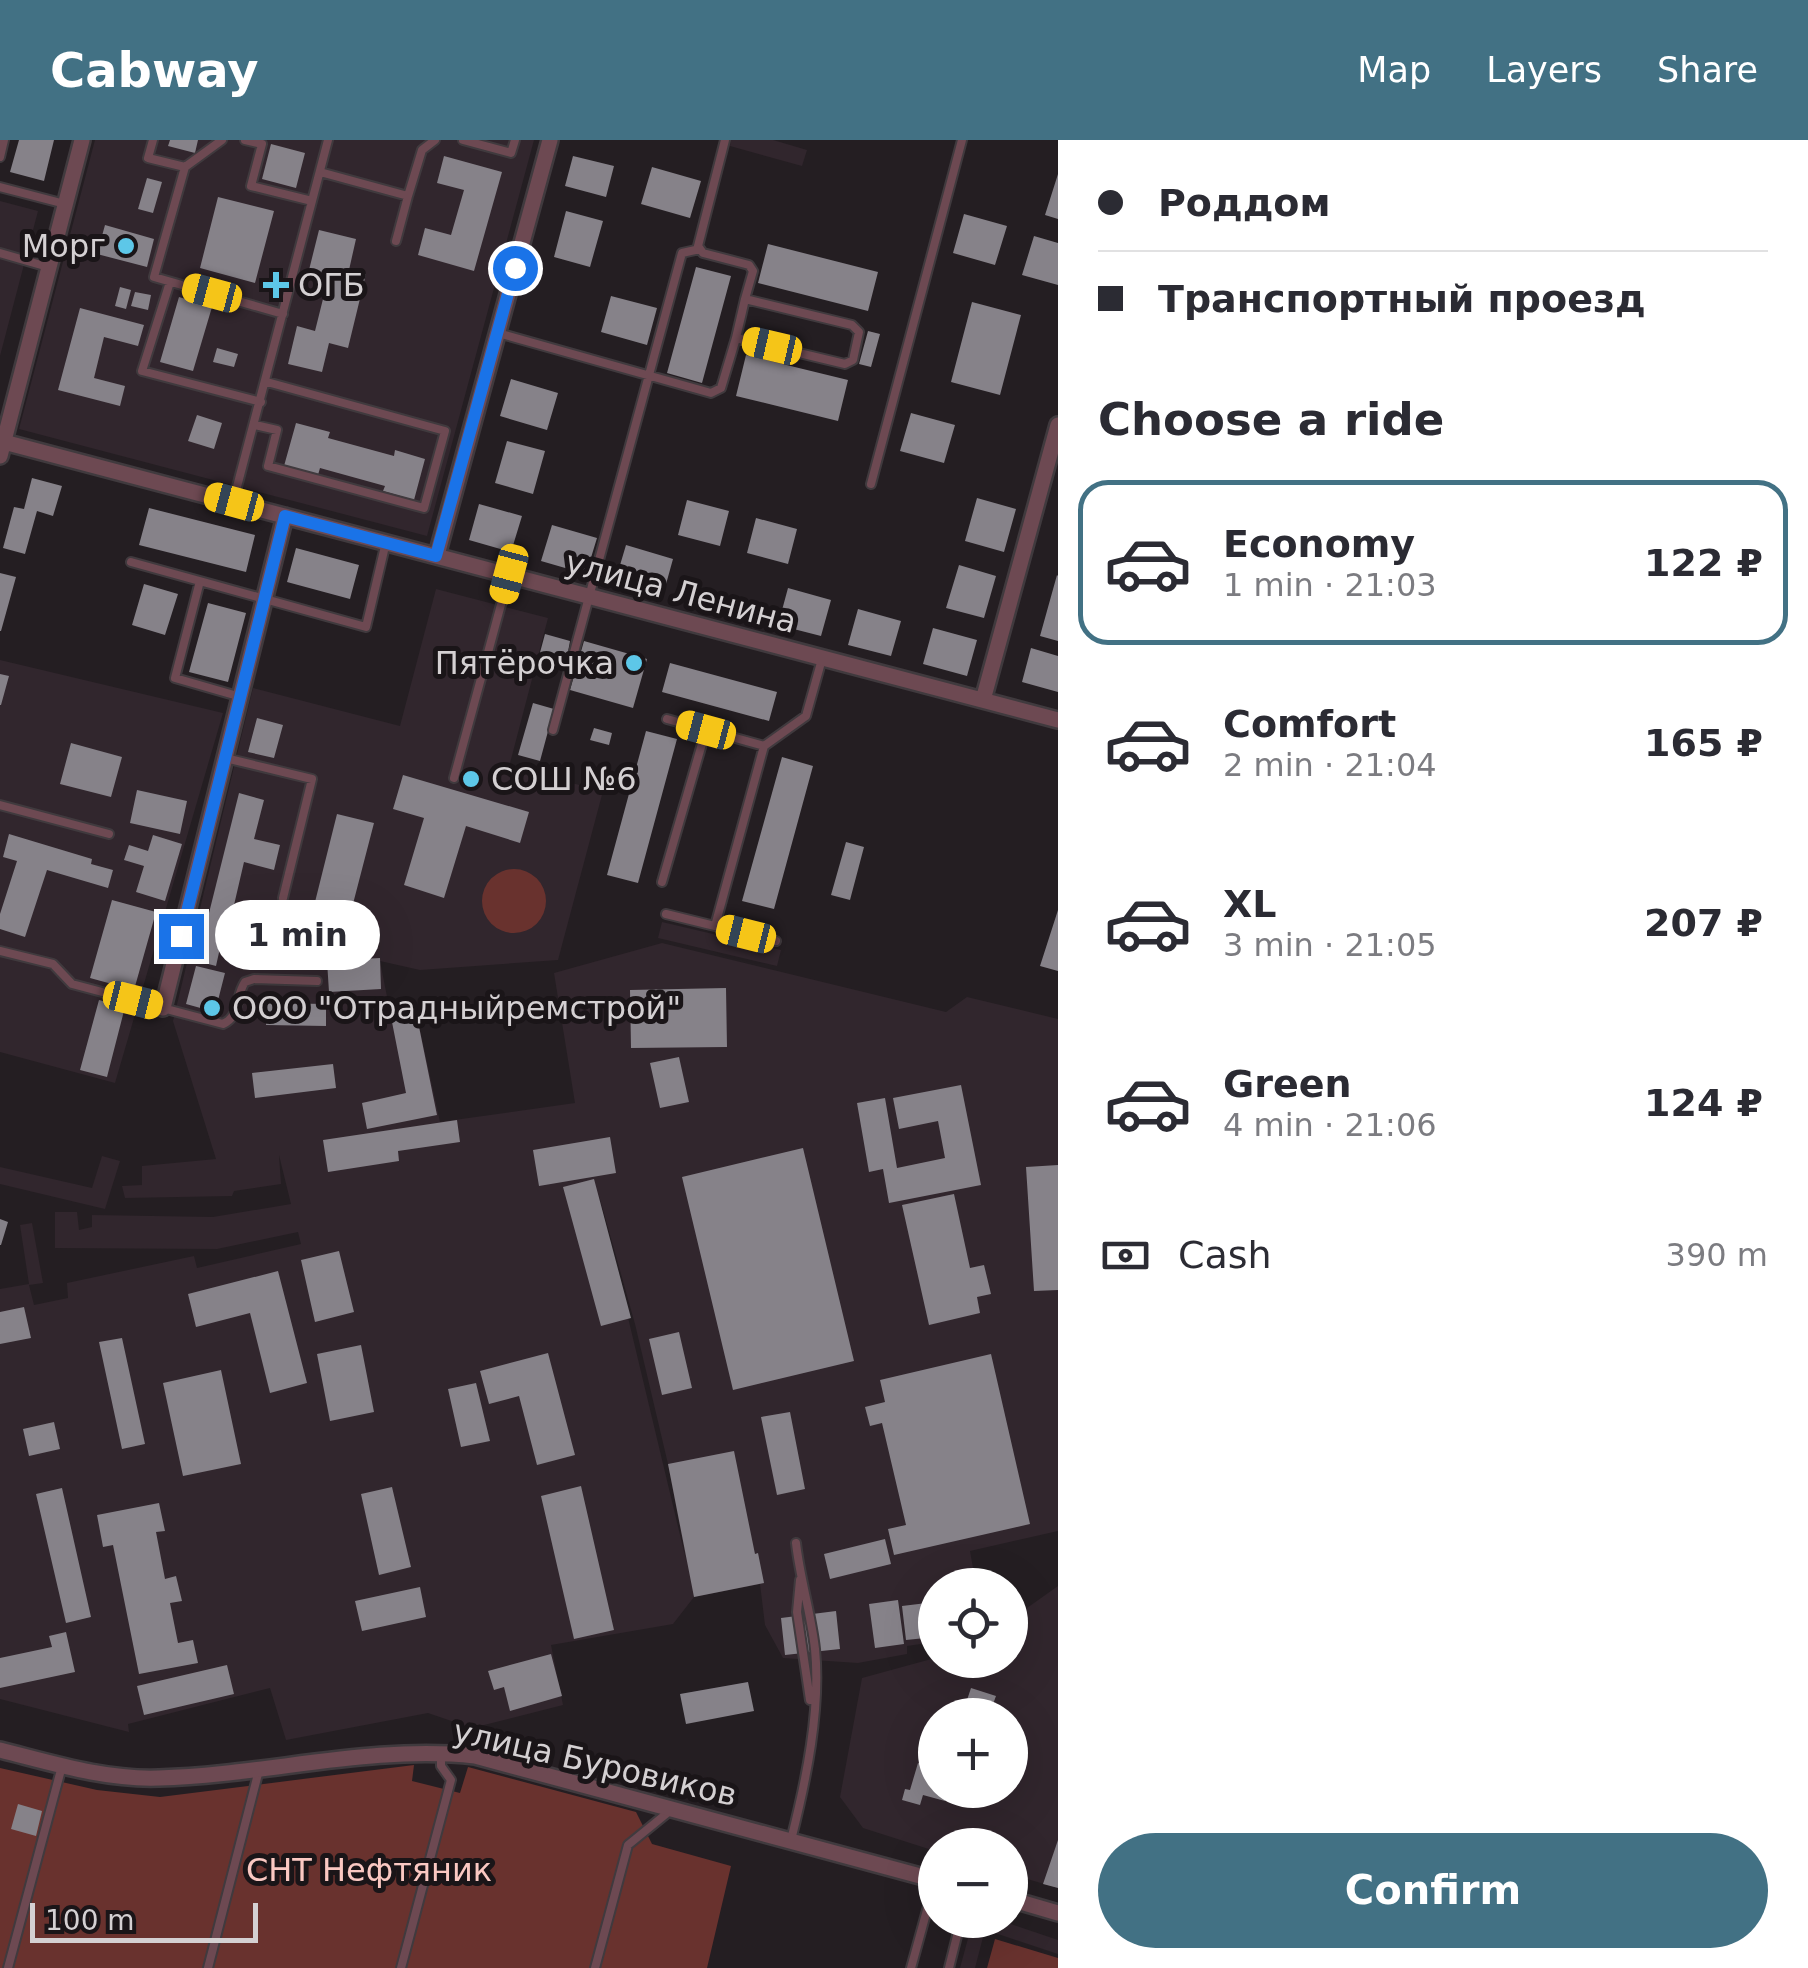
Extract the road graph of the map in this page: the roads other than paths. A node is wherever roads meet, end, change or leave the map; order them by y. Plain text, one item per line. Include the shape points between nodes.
1 (4, 140) edge
2 (82, 140) edge
3 (153, 140) edge
4 (222, 140) edge
5 (245, 140) edge
6 (328, 140) edge
7 (434, 140) edge
8 (463, 140) edge
9 (515, 140) edge
10 (550, 140) edge
11 (725, 140) edge
12 (962, 140) edge
13 (0, 156) edge
14 (185, 168) junction
15 (320, 172) junction
16 (0, 187) edge
17 (408, 196) junction
18 (312, 200) junction
19 (64, 204) junction
20 (396, 241) dead end
21 (700, 250) junction
22 (0, 253) edge
23 (48, 267) junction
24 (170, 282) junction
25 (745, 300) junction
26 (283, 314) junction
27 (498, 333) junction
28 (736, 338) junction
29 (648, 376) junction
30 (267, 382) junction
31 (261, 402) junction
32 (255, 425) junction
33 (1058, 426) edge
34 (1, 446) edge
35 (871, 484) dead end
36 (234, 502) junction
37 (285, 516) junction
38 (386, 542) junction
39 (436, 556) junction
40 (131, 562) dead end
41 (509, 574) junction
42 (200, 581) junction
43 (588, 596) junction
44 (265, 598) junction
45 (822, 658) junction
46 (241, 696) junction
47 (983, 700) junction
48 (668, 719) dead end
49 (1058, 720) edge
50 (553, 730) dead end
51 (706, 730) junction
52 (764, 746) junction
53 (225, 758) junction
54 (454, 778) dead end
55 (1, 808) edge
56 (108, 834) dead end
57 (662, 882) dead end
58 (283, 898) dead end
59 (666, 914) dead end
60 (715, 926) junction
61 (776, 941) dead end
62 (0, 951) edge
63 (317, 981) dead end
64 (164, 1008) junction
65 (796, 1543) dead end
66 (800, 1576) junction
67 (812, 1714) junction
68 (0, 1750) edge
69 (440, 1752) junction
70 (62, 1766) junction
71 (259, 1770) junction
72 (674, 1807) junction
73 (791, 1840) junction
74 (918, 1875) edge
75 (1028, 1904) edge
76 (1058, 1913) edge
77 (919, 1938) edge
78 (956, 1938) edge
79 (8, 1968) edge
80 (208, 1968) edge
81 (401, 1968) edge
82 (596, 1968) edge
83 (910, 1968) edge
84 (949, 1968) edge

1 - 13 lane
2 - 19 street
3 - 14 lane via 148,158
4 - 14 lane
5 - 18 lane via 262,144 251,186
6 - 15 lane
7 - 17 lane via 422,150
8 - 9 lane via 512,153
10 - 27 street
11 - 21 lane
12 - 35 lane
14 - 24 lane via 154,277
15 - 17 lane
15 - 18 lane
16 - 19 lane
17 - 20 lane
18 - 26 lane
19 - 23 street
21 - 25 lane via 750,265
21 - 29 lane via 682,253
22 - 23 lane
23 - 34 street
24 - 26 lane
24 - 31 lane via 142,371
25 - 28 lane
25 - 28 lane via 852,325 859,332 856,346 845,364
26 - 30 lane
27 - 29 lane
27 - 39 street
28 - 29 lane via 721,388 711,393
29 - 43 lane
30 - 31 lane
30 - 32 lane via 445,432 424,508 268,466 278,430
31 - 32 lane
32 - 36 lane
33 - 47 street
34 - 36 street, улица Ленина
36 - 37 street, улица Ленина
37 - 38 street, улица Ленина
37 - 44 street
38 - 39 street, улица Ленина
38 - 44 lane via 366,627
39 - 41 street, улица Ленина
40 - 42 lane
41 - 43 street, улица Ленина
41 - 54 lane
42 - 44 lane
42 - 46 lane via 175,678
43 - 45 street, улица Ленина
43 - 50 lane
44 - 46 street
45 - 47 street, улица Ленина
45 - 52 lane via 806,716
46 - 53 street
47 - 49 street, улица Ленина
48 - 51 lane
51 - 52 lane
51 - 57 lane
52 - 60 lane
53 - 58 lane via 312,779
53 - 64 street
55 - 56 lane
59 - 60 lane
60 - 61 lane
62 - 64 lane via 53,964 72,984
63 - 64 lane via 245,982 235,1014 223,1024
65 - 66 lane
66 - 67 lane via 797,1612
66 - 67 lane via 815,1652
67 - 73 lane via 808,1770
68 - 70 street, улица Буровиков
69 - 71 street, улица Буровиков
69 - 72 street, улица Буровиков
69 - 81 lane via 452,1780
70 - 71 street, улица Буровиков via 157,1778
70 - 79 lane
71 - 80 lane
72 - 73 street, улица Буровиков
72 - 82 lane via 628,1845
73 - 74 street, улица Буровиков
75 - 76 street
77 - 83 lane
78 - 84 lane

